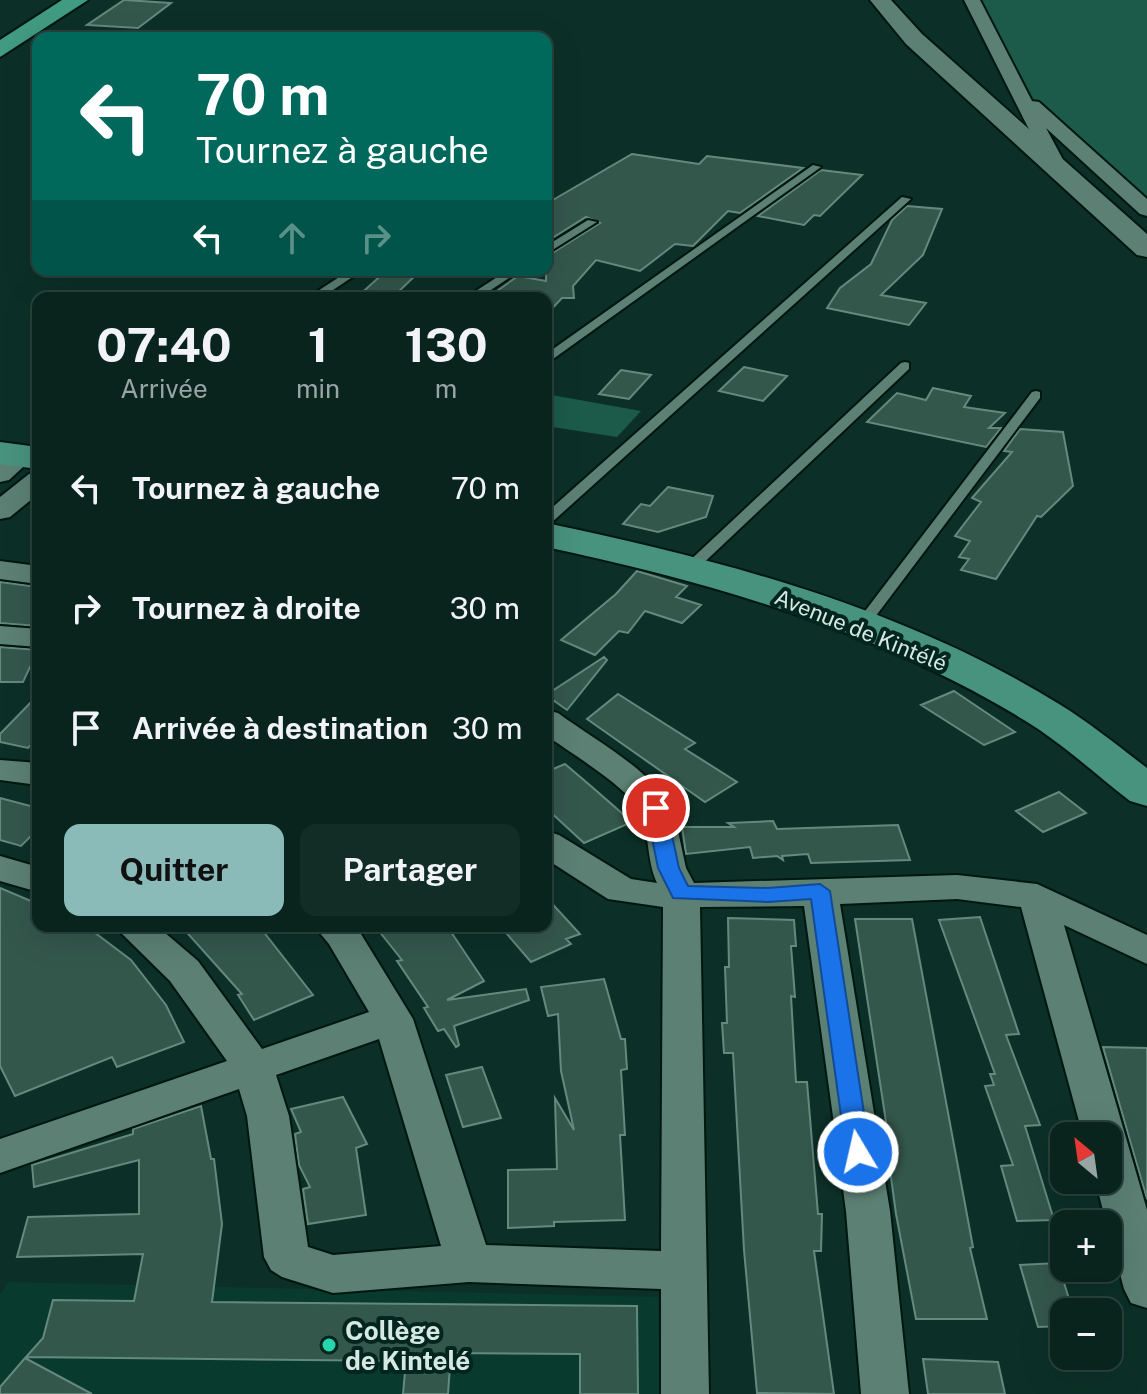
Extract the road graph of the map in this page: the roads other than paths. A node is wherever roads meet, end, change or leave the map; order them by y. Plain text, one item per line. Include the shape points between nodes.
1 (77, 0) edge
2 (880, 0) edge
3 (972, 0) edge
4 (0, 50) edge
5 (1022, 97) junction
6 (816, 167) dead end
7 (1058, 169) junction
8 (906, 199) dead end
9 (1147, 210) edge
10 (592, 222) dead end
11 (552, 247) edge
12 (1147, 249) edge
13 (348, 276) edge
14 (506, 276) edge
15 (323, 292) edge
16 (481, 292) edge
17 (552, 356) edge
18 (905, 366) dead end
19 (1036, 395) dead end
20 (20, 464) edge
21 (0, 511) edge
22 (552, 515) edge
23 (552, 536) edge
24 (690, 568) junction
25 (0, 570) edge
26 (32, 574) edge
27 (861, 626) junction
28 (0, 635) edge
29 (32, 638) edge
30 (552, 724) edge
31 (0, 770) edge
32 (32, 773) edge
33 (1147, 791) edge
34 (552, 847) edge
35 (0, 868) edge
36 (32, 878) edge
37 (820, 891) junction
38 (681, 893) junction
39 (1037, 896) junction
40 (140, 932) edge
41 (340, 932) edge
42 (1147, 951) edge
43 (393, 1019) junction
44 (254, 1069) junction
45 (1100, 1122) edge
46 (0, 1156) edge
47 (1121, 1194) edge
48 (469, 1263) junction
49 (681, 1271) junction
50 (1147, 1289) edge
51 (685, 1394) edge
52 (885, 1394) edge

1 - 4 highway
2 - 7 street via 914,39
3 - 5 street
5 - 7 street
5 - 9 street
6 - 17 lane
7 - 12 street
8 - 22 lane
10 - 11 lane
13 - 15 lane
14 - 16 lane
18 - 24 lane
19 - 27 lane
20 - 21 street
23 - 24 main road, Avenue de Kintélé
24 - 27 main road, Avenue de Kintélé
25 - 26 street
27 - 33 main road, Avenue de Kintélé via 1039,710
28 - 29 street
30 - 38 street via 636,786 656,808 668,868
31 - 32 street
34 - 38 street via 621,890
35 - 36 street
37 - 38 street
37 - 39 street via 957,887
37 - 52 street via 868,1211
38 - 49 street
39 - 42 street
39 - 45 street
40 - 44 street via 184,971
41 - 43 street
43 - 44 street
43 - 48 street
44 - 46 street
44 - 48 street via 268,1116 287,1257 333,1274
47 - 50 street
48 - 49 street
49 - 51 street

